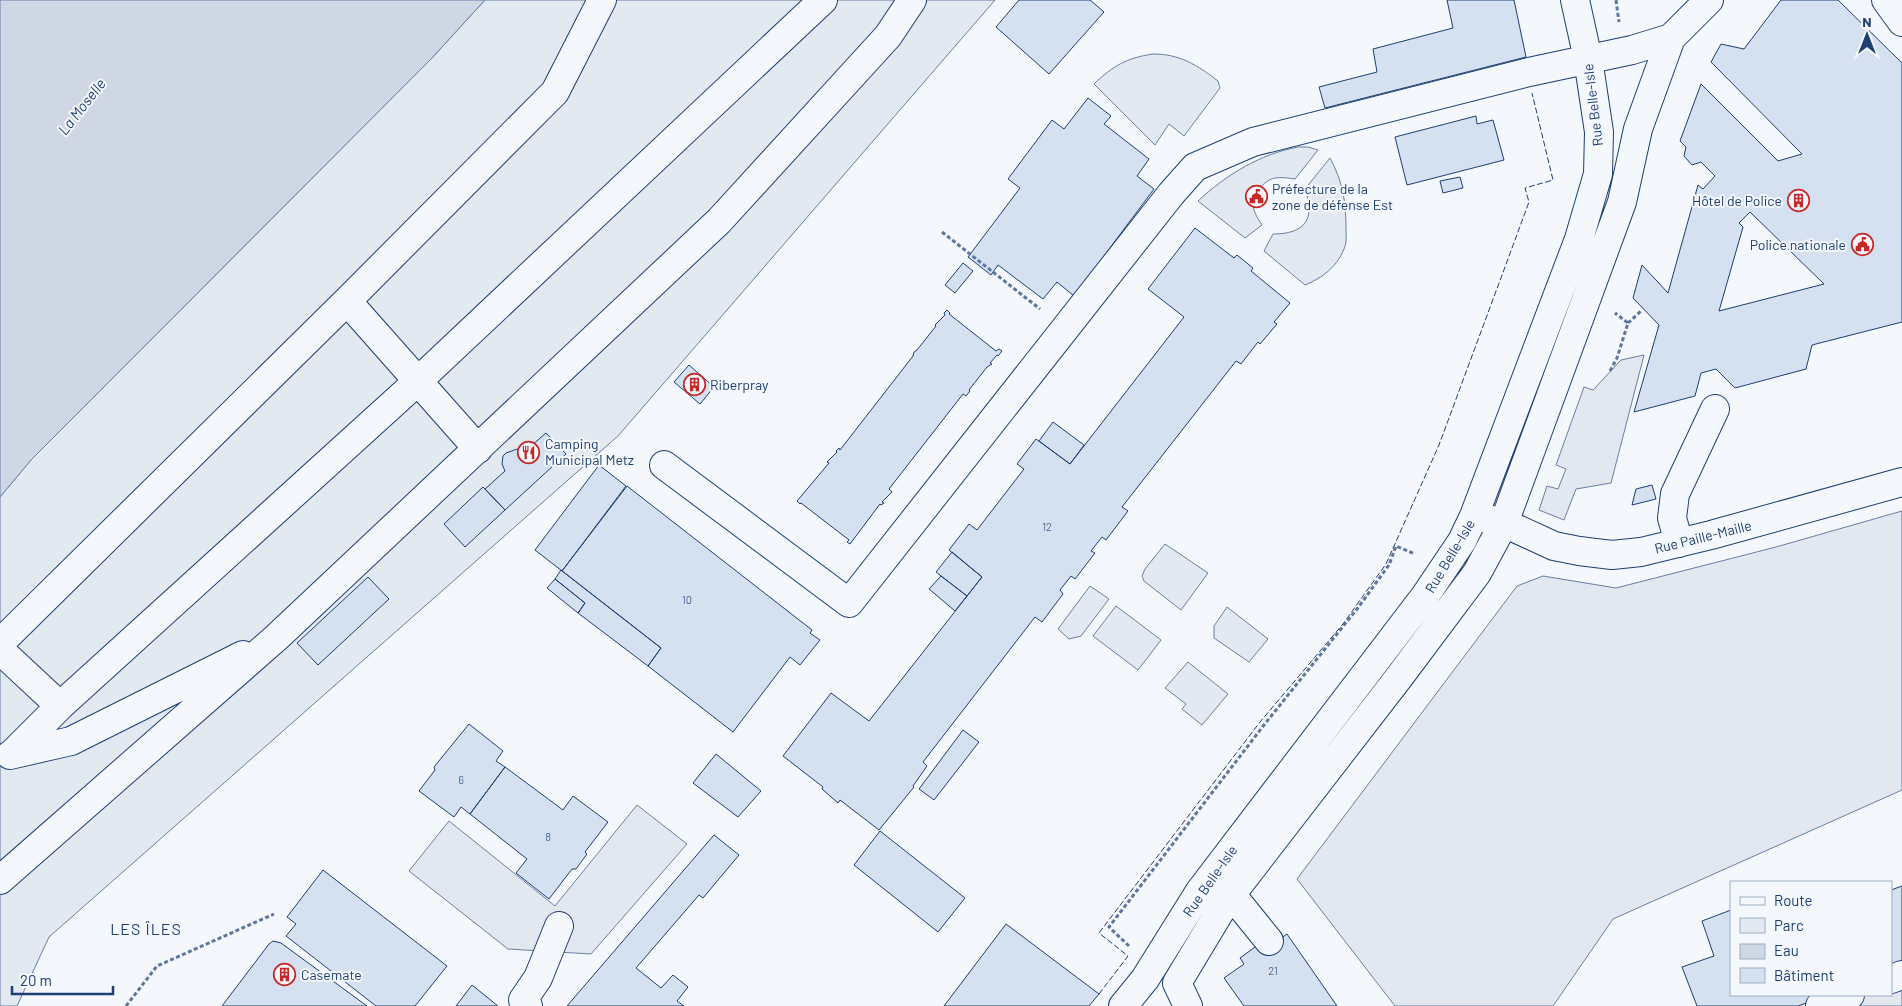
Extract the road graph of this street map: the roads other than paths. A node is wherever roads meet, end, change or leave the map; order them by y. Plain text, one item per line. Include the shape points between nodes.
1 (602, 0) edge
2 (823, 0) edge
3 (912, 0) edge
4 (1575, 0) edge
5 (1709, 0) edge
6 (1886, 0) edge
7 (1902, 22) edge
8 (1671, 38) junction
9 (1588, 59) junction
10 (348, 301) junction
11 (418, 381) junction
12 (1715, 409) dead end
13 (478, 449) junction
14 (664, 465) dead end
15 (1902, 482) edge
16 (1474, 516) junction
17 (1504, 523) junction
18 (1679, 543) junction
19 (277, 637) junction
20 (0, 643) edge
21 (0, 650) edge
22 (60, 706) junction
23 (6, 757) edge
24 (0, 880) edge
25 (1231, 894) junction
26 (559, 926) dead end
27 (1269, 941) dead end
28 (1182, 994) edge
29 (1847, 996) edge
30 (526, 1003) edge
31 (1123, 1006) edge
32 (1820, 1006) edge

1 - 10 street via 555,92
2 - 11 street
3 - 13 street via 888,36 719,221
4 - 9 street, Rue Belle-Isle
5 - 8 street, Rue Belle-Isle
6 - 7 street
8 - 9 street
8 - 17 street, Rue Belle-Isle via 1638,129 1622,202
9 - 14 street via 1253,142 1195,167 849,603
9 - 16 street, Rue Belle-Isle via 1599,132 1598,174 1579,239
10 - 11 street
10 - 20 street
11 - 13 street
11 - 22 street
12 - 18 street via 1675,494 1672,518
13 - 19 street
15 - 18 street, Rue Paille-Maille
16 - 17 street, Rue Paille-Maille
16 - 31 street, Rue Belle-Isle via 1462,541 1425,596 1200,891 1150,972
17 - 18 street, Rue Paille-Maille via 1554,546 1604,554 1641,552
17 - 25 street, Rue Belle-Isle via 1478,573
19 - 23 street via 71,741
19 - 24 street
21 - 22 street
22 - 23 street
25 - 27 street
25 - 28 street, Rue Belle-Isle
26 - 30 street
29 - 32 street

